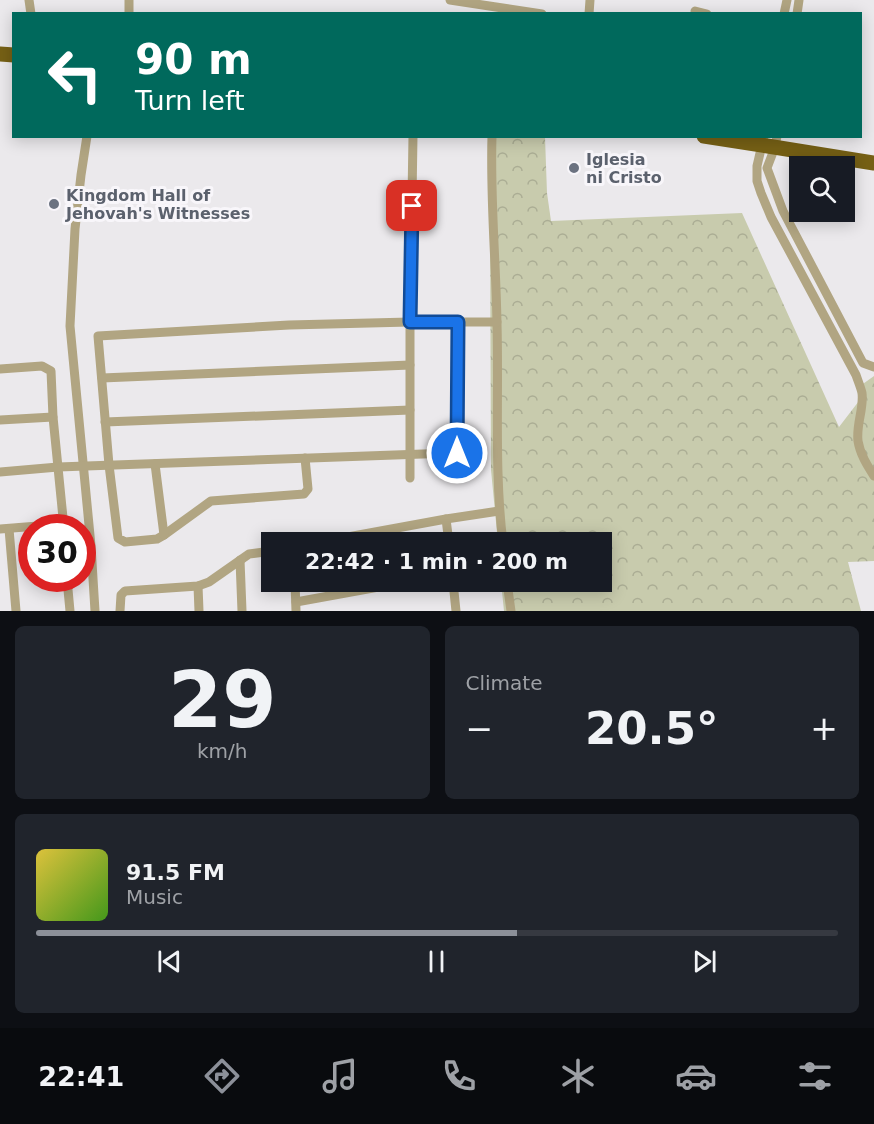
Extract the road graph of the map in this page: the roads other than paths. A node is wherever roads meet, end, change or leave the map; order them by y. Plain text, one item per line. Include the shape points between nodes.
1 (450, 0) edge
2 (509, 7) edge
3 (694, 11) dead end
4 (533, 12) edge
5 (698, 12) edge
6 (87, 138) edge
7 (413, 138) edge
8 (492, 138) edge
9 (728, 138) edge
10 (763, 141) edge
11 (874, 163) edge
12 (410, 322) junction
13 (458, 322) junction
14 (497, 322) junction
15 (863, 363) junction
16 (410, 365) junction
17 (874, 367) edge
18 (0, 369) edge
19 (852, 369) junction
20 (102, 378) junction
21 (410, 410) junction
22 (52, 417) junction
23 (0, 420) edge
24 (105, 422) junction
25 (479, 452) dead end
26 (457, 453) junction
27 (410, 455) junction
28 (305, 458) junction
29 (155, 464) junction
30 (109, 465) junction
31 (58, 467) junction
32 (84, 467) junction
33 (0, 472) edge
34 (874, 476) edge
35 (410, 478) dead end
36 (499, 511) junction
37 (62, 514) edge
38 (446, 519) junction
39 (4, 529) edge
40 (375, 532) edge
41 (448, 532) edge
42 (502, 532) edge
43 (164, 535) junction
44 (261, 552) edge
45 (240, 560) junction
46 (198, 586) junction
47 (69, 592) edge
48 (295, 592) edge
49 (362, 592) edge
50 (454, 592) edge
51 (508, 592) edge
52 (296, 607) edge
53 (16, 611) edge
54 (70, 611) edge
55 (95, 611) edge
56 (120, 611) edge
57 (199, 611) edge
58 (242, 611) edge
59 (456, 611) edge
60 (511, 611) edge

1 - 2 street
2 - 4 street
3 - 5 street
6 - 32 street via 75,229 70,326
7 - 12 street
8 - 14 street
9 - 10 highway
10 - 11 highway
10 - 15 street via 779,202
10 - 19 street via 757,166 761,193
12 - 13 street
12 - 16 street
12 - 20 street via 98,336
13 - 14 street
13 - 26 street
14 - 36 street
15 - 17 street
15 - 19 street
16 - 20 street
16 - 21 street
18 - 22 street via 42,366 51,371
19 - 34 street via 862,393 859,444
20 - 24 street
21 - 24 street
21 - 27 street
22 - 23 street
22 - 31 street
24 - 30 street
25 - 26 street
26 - 27 street
27 - 28 street
27 - 35 street
28 - 29 street
28 - 43 street via 308,489 304,494 211,501
29 - 30 street
29 - 43 street
30 - 32 street
30 - 43 street via 118,538 125,542
31 - 32 street
31 - 33 street
31 - 37 street
32 - 55 street
36 - 38 street
36 - 42 street
38 - 40 street
38 - 41 street
39 - 53 street
44 - 45 street
45 - 46 street
45 - 58 street
46 - 56 street via 125,591
46 - 57 street
47 - 54 street
48 - 52 street
49 - 52 street
50 - 59 street
51 - 60 street

